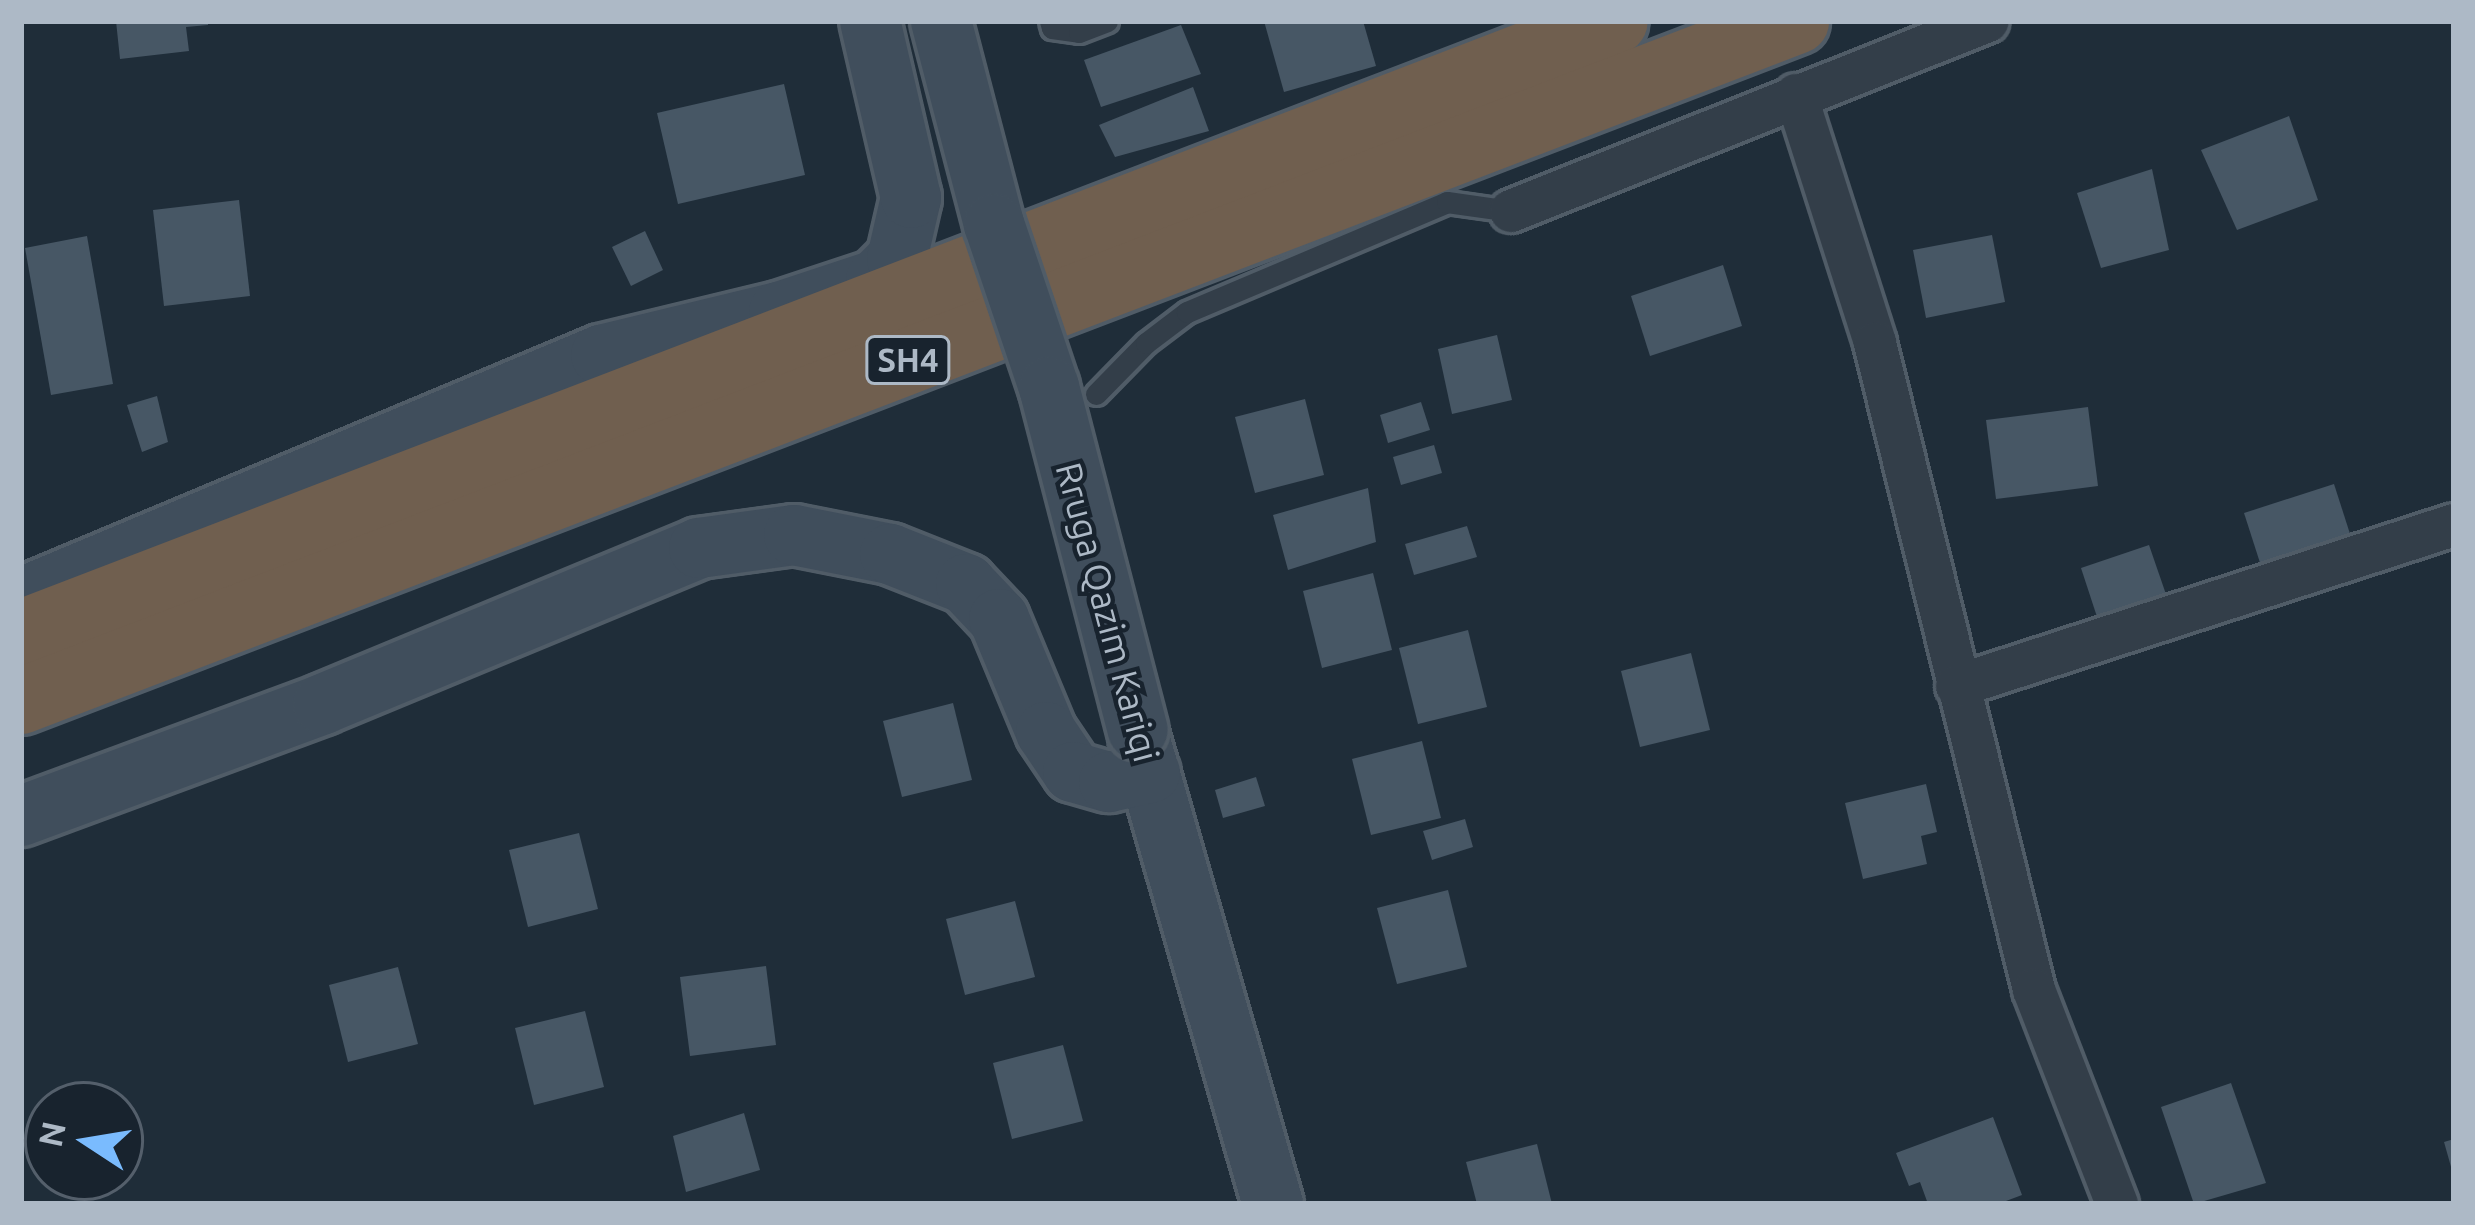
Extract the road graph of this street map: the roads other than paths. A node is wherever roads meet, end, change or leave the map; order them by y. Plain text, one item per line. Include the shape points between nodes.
1 (871, 21) edge
2 (941, 21) edge
3 (1050, 21) edge
4 (1107, 21) edge
5 (1615, 21) edge
6 (1796, 21) edge
7 (1988, 21) edge
8 (1796, 95) junction
9 (1511, 211) joint
10 (1096, 394) dead end
11 (2454, 525) edge
12 (21, 598) edge
13 (21, 633) edge
14 (1957, 686) junction
15 (21, 701) edge
16 (1144, 751) junction
17 (21, 816) edge
18 (1273, 1204) edge
19 (2116, 1204) edge

1 - 12 street via 911,198 898,259 876,280 601,355
2 - 16 street, Rruga Qazim Kariqi, bridge
3 - 4 lane via 1079,32
5 - 13 highway, SH4
6 - 15 highway, SH4
7 - 8 street
8 - 9 street
8 - 14 street via 1875,343
9 - 10 lane via 1447,202 1187,312
11 - 14 street
14 - 19 street via 2034,990
16 - 17 street via 1108,782 1073,772 1046,732 999,619 966,584 829,538 760,536 699,548 323,704
16 - 18 street, Rruga Qazim Kariqi

